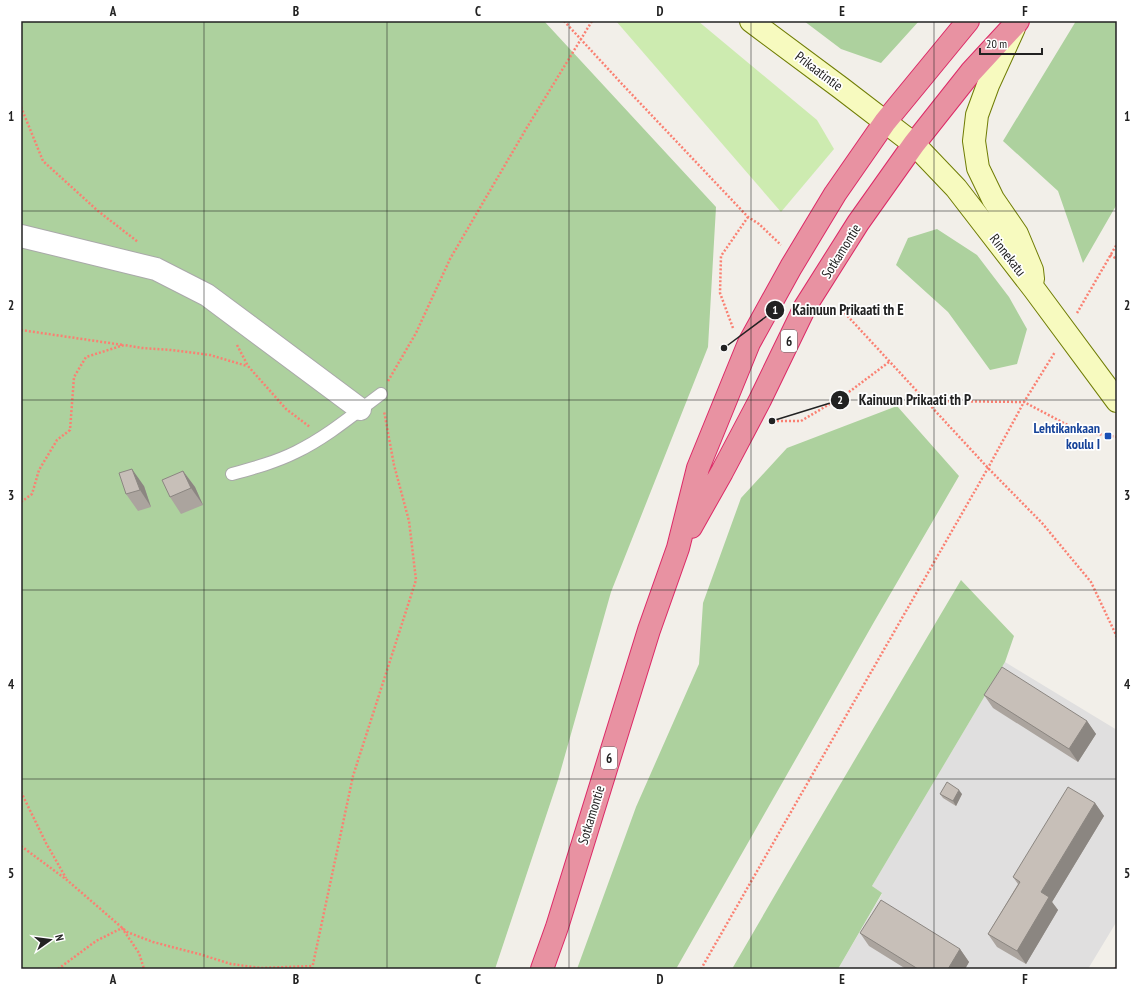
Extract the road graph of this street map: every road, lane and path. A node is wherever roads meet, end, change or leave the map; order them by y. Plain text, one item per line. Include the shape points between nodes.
1 (564, 21) edge
2 (592, 21) edge
3 (751, 21) edge
4 (968, 21) edge
5 (1017, 22) edge
6 (581, 39) junction
7 (885, 122) junction
8 (914, 144) junction
9 (748, 217) junction
10 (21, 236) edge
11 (1117, 244) edge
12 (785, 248) dead end
13 (1110, 255) junction
14 (1117, 260) edge
15 (1034, 289) junction
16 (842, 310) dead end
17 (1077, 314) dead end
18 (21, 330) edge
19 (730, 335) dead end
20 (124, 345) junction
21 (1057, 349) dead end
22 (889, 362) junction
23 (248, 366) dead end
24 (381, 394) junction
25 (926, 401) junction
26 (1117, 401) edge
27 (1024, 402) junction
28 (360, 409) junction
29 (772, 421) dead end
30 (1117, 437) edge
31 (988, 468) junction
32 (232, 474) dead end
33 (21, 502) edge
34 (678, 548) junction
35 (1117, 637) edge
36 (21, 792) edge
37 (21, 846) edge
38 (67, 880) junction
39 (122, 928) junction
40 (1117, 965) edge
41 (312, 967) edge
42 (58, 969) edge
43 (144, 969) edge
44 (542, 969) edge
45 (701, 969) edge
46 (1115, 969) edge

1 - 6 path
2 - 6 path
3 - 7 street, Prikaatintie
4 - 7 highway, Sotkamontie / 6
5 - 8 highway, Sotkamontie / 6 via 971,72
5 - 15 street via 977,114 974,142 978,168 993,199 1017,234 1032,270
6 - 9 path
6 - 24 path via 450,259 416,333
7 - 8 street, Rinnekatu
7 - 34 highway, Sotkamontie / 6 via 835,194 748,343 698,468
8 - 15 street, Rinnekatu via 956,188
8 - 34 highway, Sotkamontie / 6 via 858,223 805,307 760,400
9 - 12 path
9 - 19 path via 721,256 720,292 734,328
10 - 28 street via 162,272 207,295
11 - 13 path
13 - 14 path
13 - 17 path
15 - 26 street, Rinnekatu
16 - 22 path
18 - 20 path
20 - 23 path via 210,355
20 - 33 path via 86,357 74,377 70,430 57,440 39,470 32,494
21 - 27 path
22 - 25 path
22 - 29 path via 845,395 801,421
24 - 28 lane
24 - 41 path via 394,465 409,521 416,580 353,776
25 - 27 path
25 - 31 path
27 - 30 path via 1079,431
27 - 31 path
28 - 32 lane via 323,437 296,452
31 - 35 path via 1042,523 1091,582
31 - 45 path
34 - 44 highway, Sotkamontie / 6 via 649,630
36 - 38 path
37 - 38 path
38 - 39 path
39 - 41 path via 153,942 231,964 261,968
39 - 42 path via 96,941
39 - 43 path via 140,953
40 - 46 path

